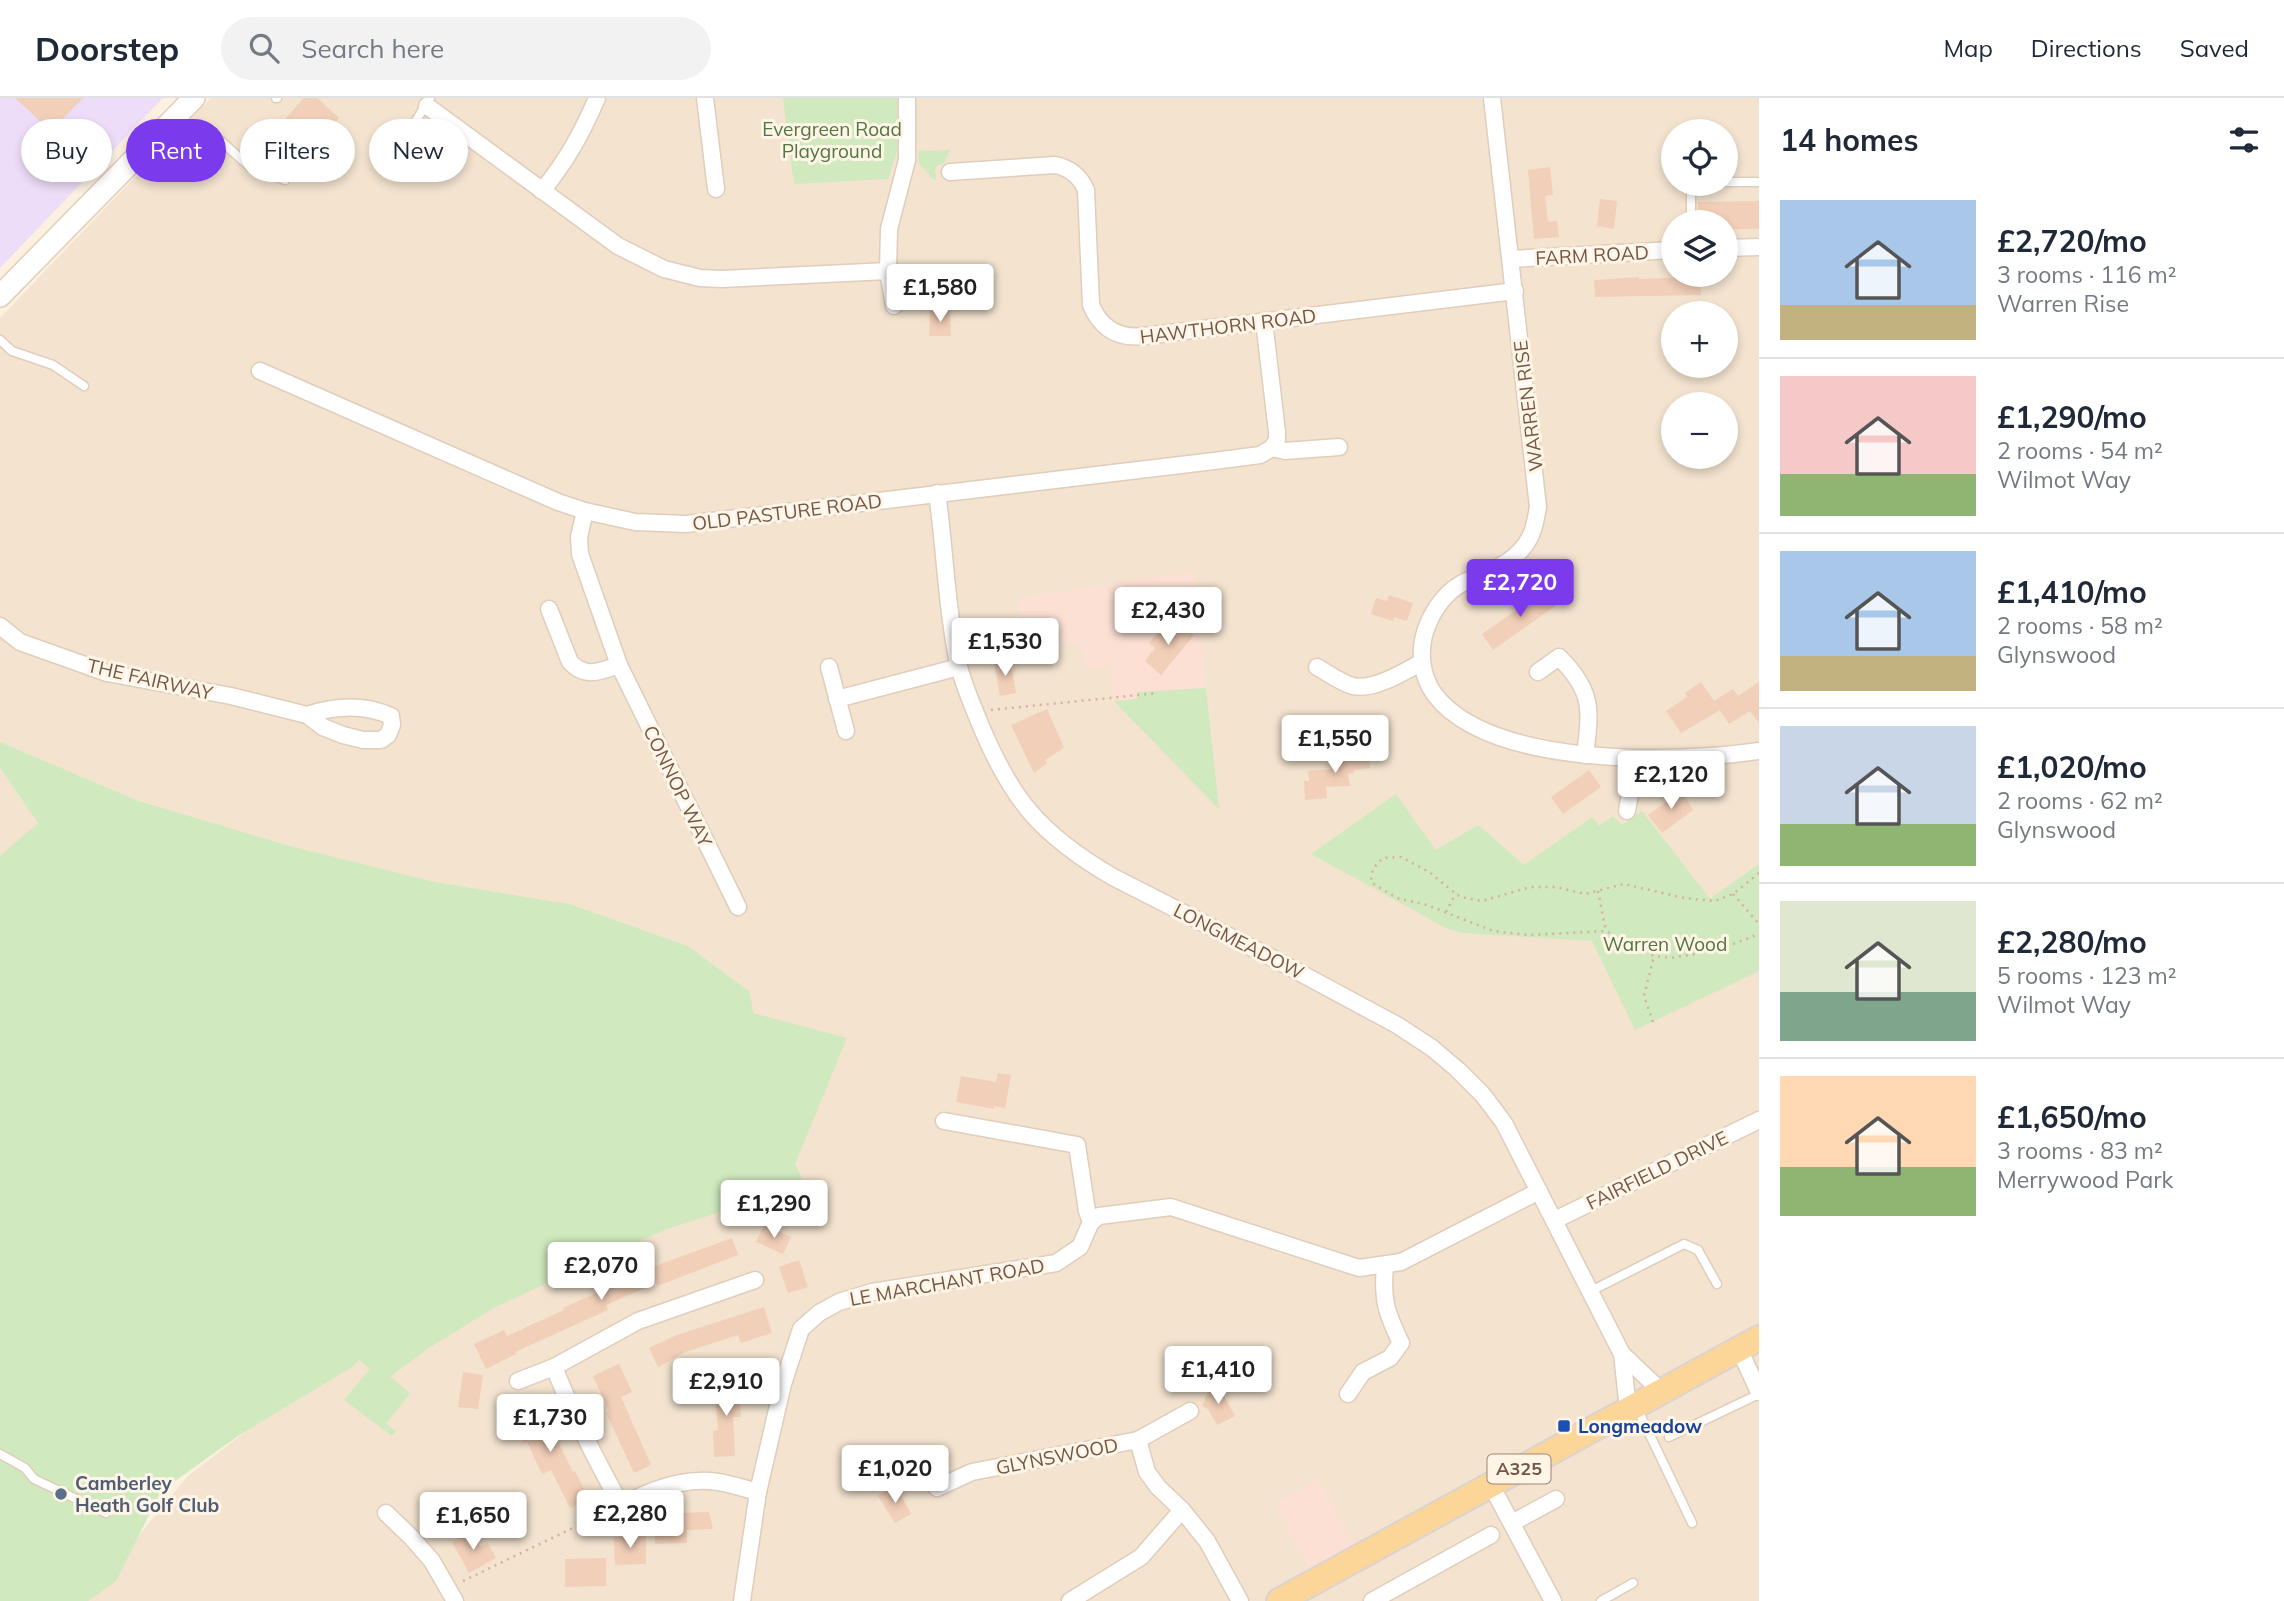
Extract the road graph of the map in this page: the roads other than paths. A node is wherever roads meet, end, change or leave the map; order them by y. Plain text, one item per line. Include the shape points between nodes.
1 (194, 98) edge
2 (597, 98) edge
3 (705, 98) edge
4 (907, 98) edge
5 (1492, 98) edge
6 (428, 102) edge
7 (173, 119) edge
8 (417, 119) edge
9 (226, 145) edge
10 (240, 158) edge
11 (126, 167) edge
12 (950, 172) dead end
13 (1738, 182) edge
14 (1759, 182) edge
15 (716, 189) dead end
16 (542, 191) junction
17 (1759, 247) edge
18 (1738, 248) edge
19 (1661, 251) edge
20 (1512, 259) junction
21 (888, 271) junction
22 (1515, 291) junction
23 (0, 296) edge
24 (894, 306) dead end
25 (1264, 321) junction
26 (0, 340) edge
27 (260, 371) dead end
28 (83, 386) dead end
29 (1339, 447) dead end
30 (1272, 448) junction
31 (937, 493) junction
32 (585, 511) junction
33 (549, 609) dead end
34 (0, 626) edge
35 (1422, 662) junction
36 (619, 665) junction
37 (829, 667) dead end
38 (959, 667) junction
39 (1317, 667) dead end
40 (1538, 672) dead end
41 (837, 699) junction
42 (307, 715) dead end
43 (846, 731) dead end
44 (1759, 751) edge
45 (1585, 755) junction
46 (1636, 758) junction
47 (1627, 811) dead end
48 (738, 906) dead end
49 (1759, 1120) edge
50 (944, 1121) dead end
51 (1539, 1191) junction
52 (1555, 1220) junction
53 (1091, 1222) junction
54 (1385, 1266) junction
55 (757, 1280) dead end
56 (1717, 1284) dead end
57 (1591, 1291) junction
58 (1749, 1344) edge
59 (1622, 1354) junction
60 (554, 1367) junction
61 (518, 1381) dead end
62 (1661, 1391) junction
63 (1759, 1393) edge
64 (1348, 1394) dead end
65 (1632, 1407) junction
66 (1190, 1411) dead end
67 (1669, 1437) dead end
68 (1138, 1440) junction
69 (0, 1454) edge
70 (1491, 1485) junction
71 (937, 1488) dead end
72 (758, 1492) junction
73 (1556, 1499) dead end
74 (621, 1505) junction
75 (1182, 1510) junction
76 (106, 1513) dead end
77 (386, 1513) dead end
78 (592, 1521) road end
79 (1512, 1523) junction
80 (1692, 1523) dead end
81 (1491, 1535) dead end
82 (1633, 1583) dead end
83 (451, 1594) edge
84 (742, 1601) edge
85 (1070, 1601) edge
86 (1240, 1601) edge
87 (1279, 1601) edge
88 (1372, 1601) edge
89 (1553, 1601) edge
90 (1601, 1601) edge

1 - 7 main road
2 - 16 street via 568,158
3 - 15 street
4 - 21 street via 907,160 891,216
5 - 20 street, WARREN RISE
6 - 8 lane
6 - 16 street
9 - 10 lane
11 - 23 main road
12 - 25 street, HAWTHORN ROAD via 1055,165 1080,178 1086,190 1091,305 1115,334 1136,337
13 - 14 lane
16 - 21 street via 618,246 682,275 722,279
17 - 18 street
19 - 20 street, FARM ROAD
20 - 22 street, WARREN RISE
21 - 24 street
22 - 25 street, HAWTHORN ROAD
22 - 35 street, WARREN RISE via 1538,496 1534,526 1523,548 1509,561 1461,584 1446,597 1428,624
25 - 30 street via 1277,432
26 - 28 lane via 12,351 53,365
27 - 32 street, OLD PASTURE ROAD
29 - 30 street, OLD PASTURE ROAD
30 - 31 street, OLD PASTURE ROAD via 1260,455
31 - 32 street, OLD PASTURE ROAD via 686,524 635,522
31 - 38 street, LONGMEADOW
32 - 36 street, CONNOP WAY via 580,554
33 - 36 street via 575,668 592,674
34 - 42 street, THE FAIRWAY via 20,642 107,673
35 - 39 street via 1393,678 1353,686
35 - 45 street via 1434,693 1471,724 1512,741
36 - 48 street, CONNOP WAY
37 - 41 street
38 - 41 street
38 - 51 street, LONGMEADOW via 1000,768 1028,811 1060,843 1113,877 1362,1005 1432,1048 1483,1095 1504,1123
40 - 45 street via 1559,657 1577,677 1589,705
41 - 43 street
44 - 46 street
45 - 46 street
46 - 47 street
49 - 52 street, FAIRFIELD DRIVE
50 - 53 street via 1077,1145
51 - 52 street, LONGMEADOW
51 - 54 street
52 - 57 street, LONGMEADOW
53 - 54 street via 1099,1216 1171,1207 1359,1268
53 - 72 street, LE MARCHANT ROAD via 1080,1247 1056,1263 872,1292 819,1313 801,1329
54 - 64 street via 1387,1313 1401,1343 1390,1358 1363,1372
55 - 60 street via 638,1321
56 - 57 lane via 1699,1250 1684,1244
57 - 59 street, LONGMEADOW
58 - 62 main road, A325
58 - 63 street
59 - 62 street
59 - 65 street
60 - 61 street
60 - 74 street
62 - 65 main road, A325
63 - 67 lane
65 - 70 main road, A325
65 - 80 lane
66 - 68 street, GLYNSWOOD
68 - 71 street, GLYNSWOOD via 972,1472
68 - 75 street, GLYNSWOOD via 1147,1472
69 - 76 lane via 25,1468 34,1479
70 - 79 street
70 - 87 main road, A325
72 - 74 street via 697,1480 652,1490
72 - 84 street, LE MARCHANT ROAD
73 - 79 street
74 - 78 street
75 - 85 street via 1141,1557
75 - 86 street, GLYNSWOOD via 1207,1541
77 - 83 street via 432,1561
79 - 89 street
81 - 88 street
82 - 90 lane

